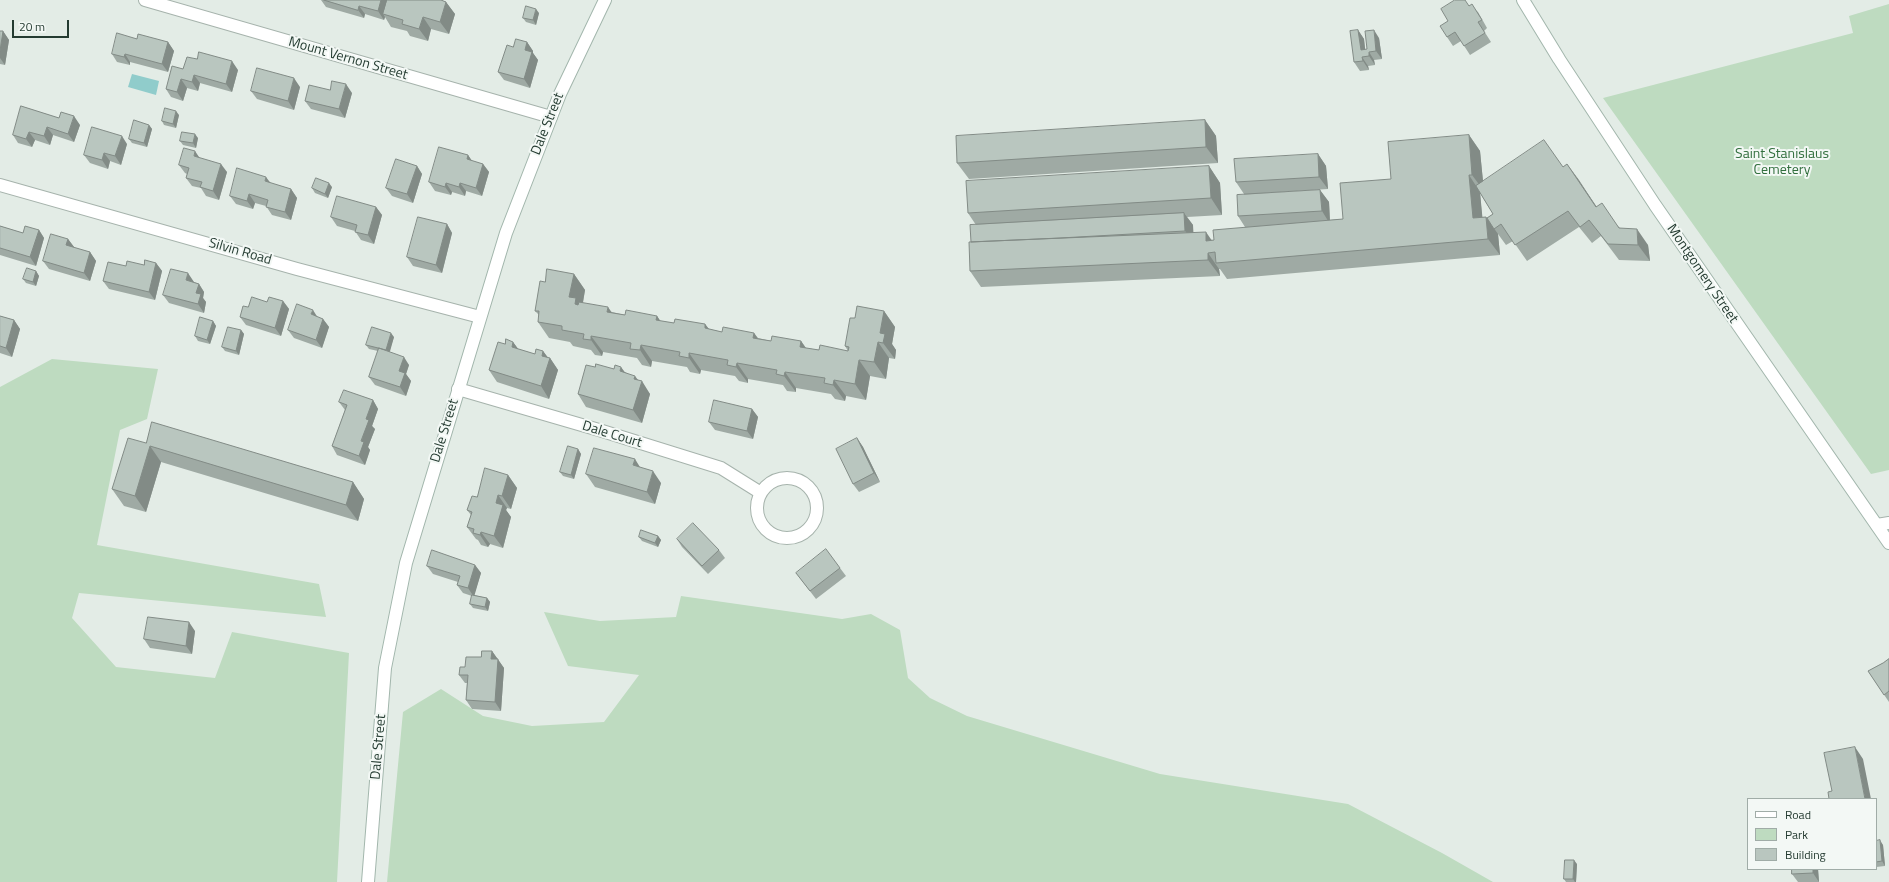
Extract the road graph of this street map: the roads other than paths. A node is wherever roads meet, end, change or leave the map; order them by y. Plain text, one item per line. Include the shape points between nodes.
1 (144, 0) edge
2 (605, 0) edge
3 (1523, 0) edge
4 (551, 117) junction
5 (0, 185) edge
6 (480, 317) junction
7 (458, 390) junction
8 (761, 493) junction
9 (1889, 523) edge
10 (1876, 525) junction
11 (1889, 543) edge
12 (368, 882) edge

1 - 4 street, Mount Vernon Street
2 - 4 street, Dale Street
3 - 10 street, Montgomery Street via 1558,59 1651,198
4 - 6 street, Dale Street via 506,233
5 - 6 street, Silvin Road via 305,271
6 - 7 street, Dale Street
7 - 8 street, Dale Court via 721,468
7 - 12 street, Dale Street via 407,558 385,668
8 - 8 street via 758,513 763,526 773,534 793,538 805,532 814,522 817,503 812,490 802,482 789,478 782,479 770,484
9 - 10 street
10 - 11 street, Montgomery Street

